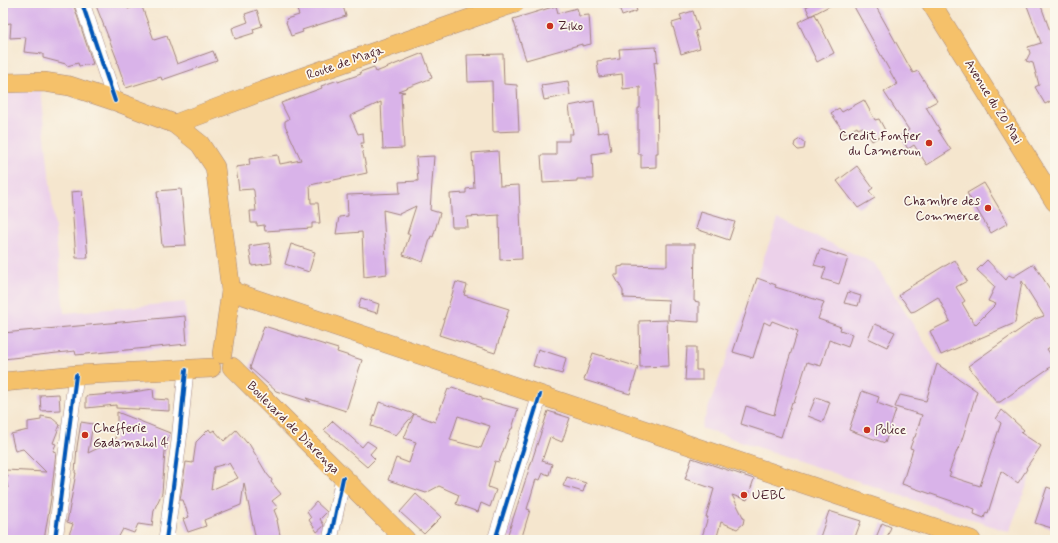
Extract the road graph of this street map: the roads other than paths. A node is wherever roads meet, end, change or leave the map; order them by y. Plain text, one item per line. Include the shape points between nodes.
1 (82, 3) edge
2 (515, 3) edge
3 (931, 3) edge
4 (3, 83) edge
5 (116, 101) junction
6 (175, 124) junction
7 (1055, 202) edge
8 (231, 291) junction
9 (222, 363) junction
10 (186, 370) junction
11 (76, 375) junction
12 (3, 382) edge
13 (540, 395) junction
14 (343, 478) junction
15 (939, 535) edge
16 (55, 540) edge
17 (166, 540) edge
18 (330, 540) edge
19 (406, 540) edge
20 (495, 540) edge
21 (971, 540) edge

1 - 5 street
2 - 6 main road, Route de Maga
3 - 7 main road, Avenue du 20 Mai
4 - 5 main road via 44,82 70,86
5 - 6 main road
6 - 8 main road via 200,144 215,167
8 - 9 main road
8 - 13 main road
9 - 10 main road
9 - 14 main road, Boulevard de Diarenga
10 - 11 main road
10 - 17 street via 180,441
11 - 12 main road
11 - 16 street
13 - 15 main road
13 - 20 street
14 - 18 street
14 - 19 main road, Boulevard de Diarenga
15 - 21 main road

